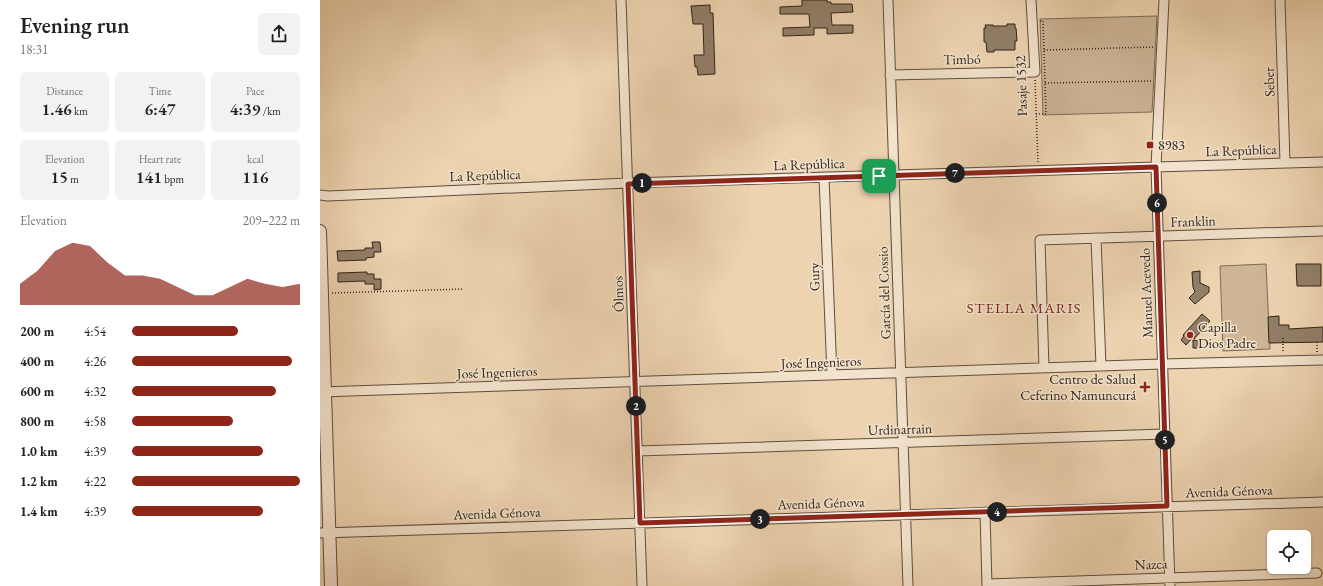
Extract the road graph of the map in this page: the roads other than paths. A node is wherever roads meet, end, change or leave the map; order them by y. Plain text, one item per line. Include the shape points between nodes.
1 (621, 0) edge
2 (888, 0) edge
3 (1032, 0) edge
4 (1164, 0) edge
5 (1280, 0) edge
6 (1035, 72) joint
7 (890, 75) junction
8 (1323, 162) edge
9 (1285, 163) junction
10 (1156, 167) junction
11 (894, 175) junction
12 (824, 177) junction
13 (628, 184) junction
14 (320, 195) edge
15 (320, 231) edge
16 (1323, 231) edge
17 (1158, 236) junction
18 (1096, 238) junction
19 (320, 258) edge
20 (1323, 360) edge
21 (1162, 364) junction
22 (1102, 366) junction
23 (1044, 368) junction
24 (901, 373) junction
25 (832, 375) junction
26 (635, 382) junction
27 (323, 392) edge
28 (1164, 434) junction
29 (903, 442) junction
30 (637, 451) junction
31 (1323, 502) edge
32 (1167, 506) junction
33 (985, 512) junction
34 (906, 514) junction
35 (640, 523) junction
36 (325, 533) edge
37 (1317, 573) dead end
38 (1169, 582) edge
39 (987, 585) edge
40 (331, 586) edge
41 (642, 586) edge
42 (908, 586) edge

1 - 13 street, Ólmos
2 - 7 street, García del Cossio
3 - 6 street, Pasaje 1532
4 - 10 street, Manuel Acevedo
5 - 9 street, Seber
6 - 7 street, Timbó
7 - 11 street, García del Cossio
8 - 9 street, La República
9 - 10 street, La República
10 - 11 street, La República
10 - 17 street, Manuel Acevedo
11 - 12 street, La República
11 - 24 street, García del Cossio
12 - 13 street, La República
12 - 25 street, Gury
13 - 14 street, La República
13 - 26 street, Ólmos
15 - 19 street
16 - 17 street, Franklin
17 - 18 street, Franklin
17 - 21 street, Manuel Acevedo
18 - 22 street
18 - 23 street, Franklin via 1040,240
19 - 27 street
20 - 21 street, José Ingenieros
21 - 22 street, José Ingenieros
21 - 28 street, Manuel Acevedo
22 - 23 street, José Ingenieros
23 - 24 street, José Ingenieros
24 - 25 street, José Ingenieros
24 - 29 street, García del Cossio
25 - 26 street, José Ingenieros
26 - 27 street, José Ingenieros
26 - 30 street, Ólmos
27 - 36 street
28 - 29 street, Urdinarrain
28 - 32 street, Manuel Acevedo
29 - 30 street, Urdinarrain
29 - 34 street, García del Cossio
30 - 35 street, Ólmos
31 - 32 street, Avenida Génova
32 - 33 street, Avenida Génova
32 - 38 street, Manuel Acevedo
33 - 34 street, Avenida Génova
33 - 39 street
34 - 35 street, Avenida Génova
34 - 42 street, García del Cossio
35 - 36 street, Avenida Génova
35 - 41 street, Ólmos
36 - 40 street
37 - 38 street, Nazca
38 - 39 street, Nazca

